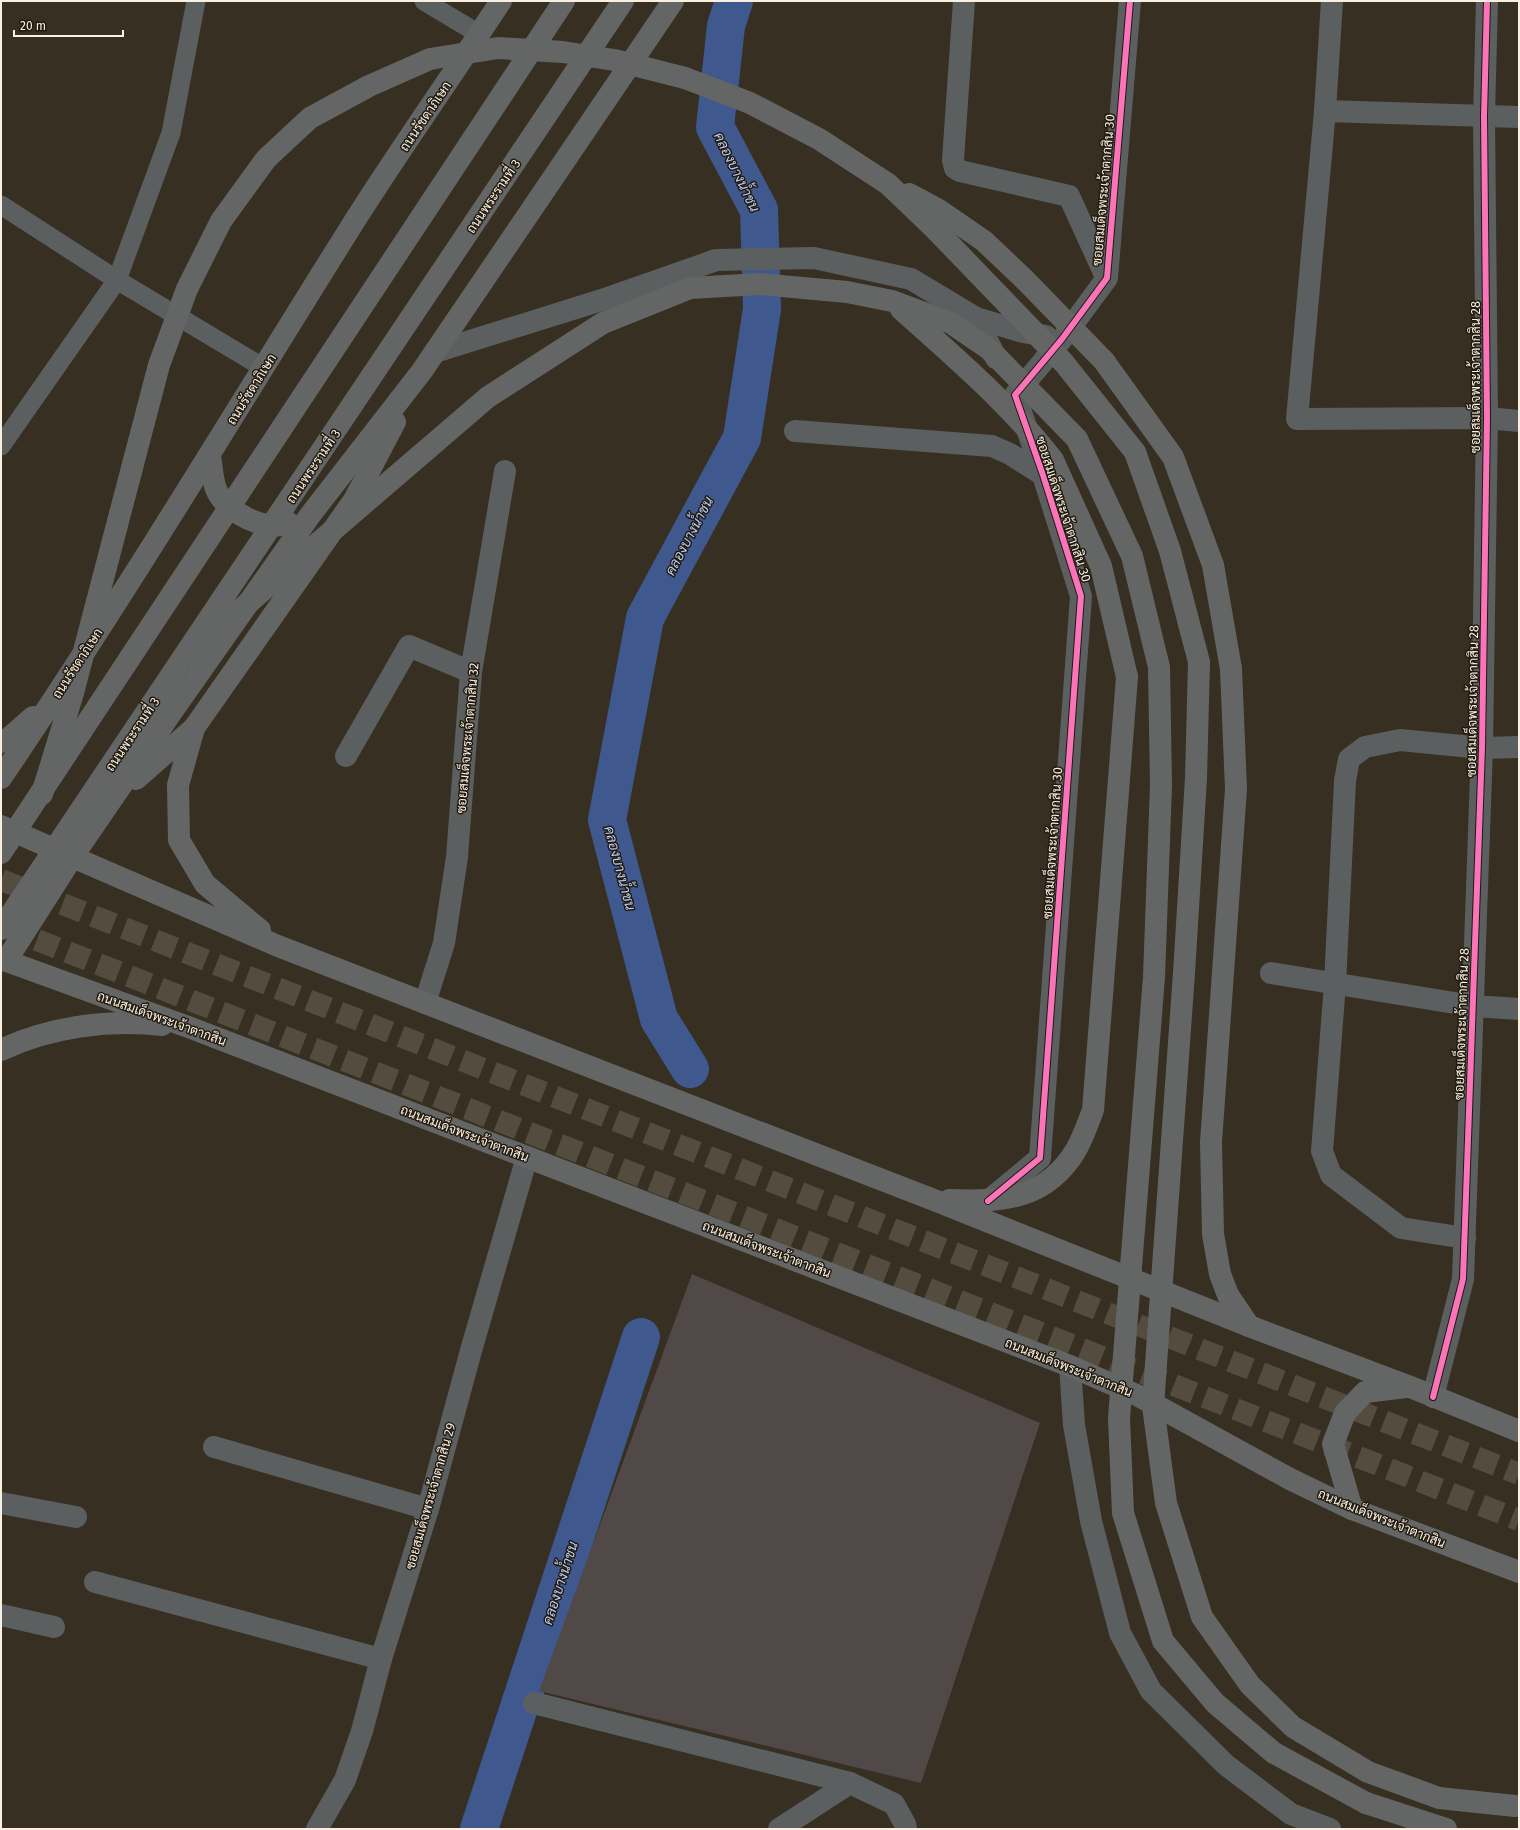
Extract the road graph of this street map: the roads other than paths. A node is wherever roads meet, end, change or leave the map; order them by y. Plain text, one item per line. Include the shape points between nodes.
1 (196, 1) edge
2 (424, 1) edge
3 (501, 1) edge
4 (564, 1) edge
5 (623, 1) edge
6 (673, 1) edge
7 (964, 1) edge
8 (1130, 1) edge
9 (1332, 1) edge
10 (1487, 1) edge
11 (479, 34) junction
12 (1325, 111) junction
13 (1484, 116) junction
14 (1519, 118) edge
15 (888, 184) junction
16 (1, 205) edge
17 (1107, 278) junction
18 (117, 280) junction
19 (892, 301) junction
20 (976, 318) junction
21 (1062, 338) junction
22 (435, 352) junction
23 (264, 368) junction
24 (422, 372) junction
25 (1015, 396) junction
26 (1487, 418) junction
27 (1519, 421) edge
28 (795, 431) dead end
29 (1, 446) edge
30 (210, 456) junction
31 (505, 471) dead end
32 (1043, 475) junction
33 (311, 514) junction
34 (274, 524) junction
35 (184, 658) junction
36 (471, 672) junction
37 (56, 697) junction
38 (194, 728) junction
39 (1, 742) edge
40 (1519, 747) edge
41 (1482, 748) junction
42 (346, 756) dead end
43 (1, 778) edge
44 (42, 794) junction
45 (114, 799) junction
46 (1, 826) edge
47 (1, 853) edge
48 (73, 856) junction
49 (1, 929) edge
50 (278, 946) junction
51 (4, 960) edge
52 (1271, 973) dead end
53 (1335, 984) junction
54 (425, 1003) junction
55 (1473, 1006) junction
56 (1519, 1009) edge
57 (191, 1028) junction
58 (1, 1050) edge
59 (528, 1157) junction
60 (934, 1200) junction
61 (988, 1201) junction
62 (1465, 1238) junction
63 (1249, 1326) junction
64 (1070, 1366) junction
65 (1408, 1386) junction
66 (1433, 1397) junction
67 (1519, 1431) edge
68 (214, 1447) dead end
69 (1, 1503) edge
70 (428, 1509) junction
71 (1352, 1509) junction
72 (76, 1517) dead end
73 (1519, 1572) edge
74 (95, 1582) dead end
75 (1, 1615) edge
76 (54, 1627) dead end
77 (381, 1659) junction
78 (534, 1703) dead end
79 (850, 1783) junction
80 (1517, 1806) edge
81 (317, 1829) edge
82 (779, 1829) edge
83 (906, 1829) edge
84 (1330, 1829) edge
85 (1446, 1829) edge

1 - 18 lane via 171,133
2 - 11 lane
3 - 11 main road, ถนนรัชดาภิเษก
4 - 44 main road, bridge
5 - 34 main road, ถนนพระรามที่ 3, bridge
6 - 22 main road
7 - 17 street via 953,160 955,168 1069,196
8 - 17 street, ซอยสมเด็จพระเจ้าตากสิน 30
9 - 12 street
10 - 13 street, ซอยสมเด็จพระเจ้าตากสิน 28
11 - 23 main road, ถนนรัชดาภิเษก via 353,224
12 - 13 street
12 - 26 street via 1298,419
13 - 14 street
13 - 26 street, ซอยสมเด็จพระเจ้าตากสิน 28
15 - 44 main road, bridge via 819,139 750,103 685,78 614,60 562,52 498,48 430,59 369,86 310,118 266,159 221,222 187,288 159,365 73,693
15 - 63 main road, bridge via 939,210 984,241 1104,361 1173,457 1213,565 1231,669 1236,789 1211,1142 1213,1234 1220,1274 1228,1295
15 - 80 main road, bridge via 1064,363 1135,452 1170,551 1199,662 1196,778 1184,973 1153,1406 1166,1503 1202,1617 1250,1685 1293,1727 1327,1748 1368,1772 1439,1798
16 - 18 lane
17 - 21 street, ซอยสมเด็จพระเจ้าตากสิน 30
18 - 23 lane
18 - 29 lane
19 - 35 main road, bridge via 847,292 760,284 690,288 603,323 488,397
19 - 61 main road, bridge via 988,388 1053,460 1101,566 1128,677 1093,1110 1076,1150 1054,1179 1017,1196
19 - 85 main road, bridge via 951,323 989,349 1077,439 1132,556 1159,667 1161,785 1154,977 1119,1418 1123,1513 1163,1641 1210,1697 1274,1753 1366,1803
20 - 21 street via 1023,332
20 - 22 street via 911,279 814,258 716,260 608,298
20 - 25 street
21 - 25 street, ซอยสมเด็จพระเจ้าตากสิน 30
22 - 24 main road
23 - 30 main road, ถนนรัชดาภิเษก
24 - 33 main road
24 - 38 main road via 354,500
25 - 32 street, ซอยสมเด็จพระเจ้าตากสิน 30
26 - 27 street
26 - 41 street, ซอยสมเด็จพระเจ้าตากสิน 28
28 - 32 street, ซอยสมเด็จพระเจ้าตากสิน 30 via 992,446
30 - 34 main road via 216,490 233,511 261,524
30 - 37 main road, ถนนรัชดาภิเษก
31 - 36 street, ซอยสมเด็จพระเจ้าตากสิน 32
32 - 61 street, ซอยสมเด็จพระเจ้าตากสิน 30 via 1081,596 1040,1158
33 - 34 main road via 286,524
33 - 45 main road via 171,713
34 - 35 main road, ถนนพระรามที่ 3, bridge
35 - 49 main road, ถนนพระรามที่ 3, bridge
36 - 42 street via 409,646
36 - 54 street, ซอยสมเด็จพระเจ้าตากสิน 32 via 457,857 444,944
37 - 39 main road
37 - 43 main road, ถนนรัชดาภิเษก
38 - 45 main road
38 - 50 main road via 178,785 179,840 205,884
40 - 41 street
41 - 53 street via 1400,740 1364,748 1349,759 1345,781
41 - 55 street, ซอยสมเด็จพระเจ้าตากสิน 28
44 - 47 main road, bridge
45 - 48 main road
46 - 48 main road
48 - 50 main road
48 - 51 main road
50 - 54 main road
51 - 57 main road, ถนนสมเด็จพระเจ้าตากสิน
52 - 53 street
53 - 55 street
53 - 62 street via 1322,1151 1331,1175 1401,1228
54 - 60 main road
55 - 56 street
55 - 62 street, ซอยสมเด็จพระเจ้าตากสิน 28
57 - 58 main road via 140,1023 92,1026 55,1031
57 - 59 main road, ถนนสมเด็จพระเจ้าตากสิน
59 - 64 main road, ถนนสมเด็จพระเจ้าตากสิน
59 - 70 street, ซอยสมเด็จพระเจ้าตากสิน 29
60 - 61 main road
60 - 63 main road
62 - 66 street, ซอยสมเด็จพระเจ้าตากสิน 28 via 1463,1279
63 - 65 main road
64 - 71 main road, ถนนสมเด็จพระเจ้าตากสิน via 1139,1396
64 - 84 street via 1074,1425 1091,1521 1120,1633 1151,1691 1226,1765 1291,1814
65 - 66 main road
65 - 71 main road via 1365,1392 1345,1413 1333,1444
66 - 67 main road
68 - 70 street
69 - 72 street
70 - 77 street, ซอยสมเด็จพระเจ้าตากสิน 29
71 - 73 main road, ถนนสมเด็จพระเจ้าตากสิน
74 - 77 street
75 - 76 street
77 - 81 street, ซอยสมเด็จพระเจ้าตากสิน 29 via 362,1731 345,1780
78 - 79 street
79 - 82 street
79 - 83 street via 894,1804

